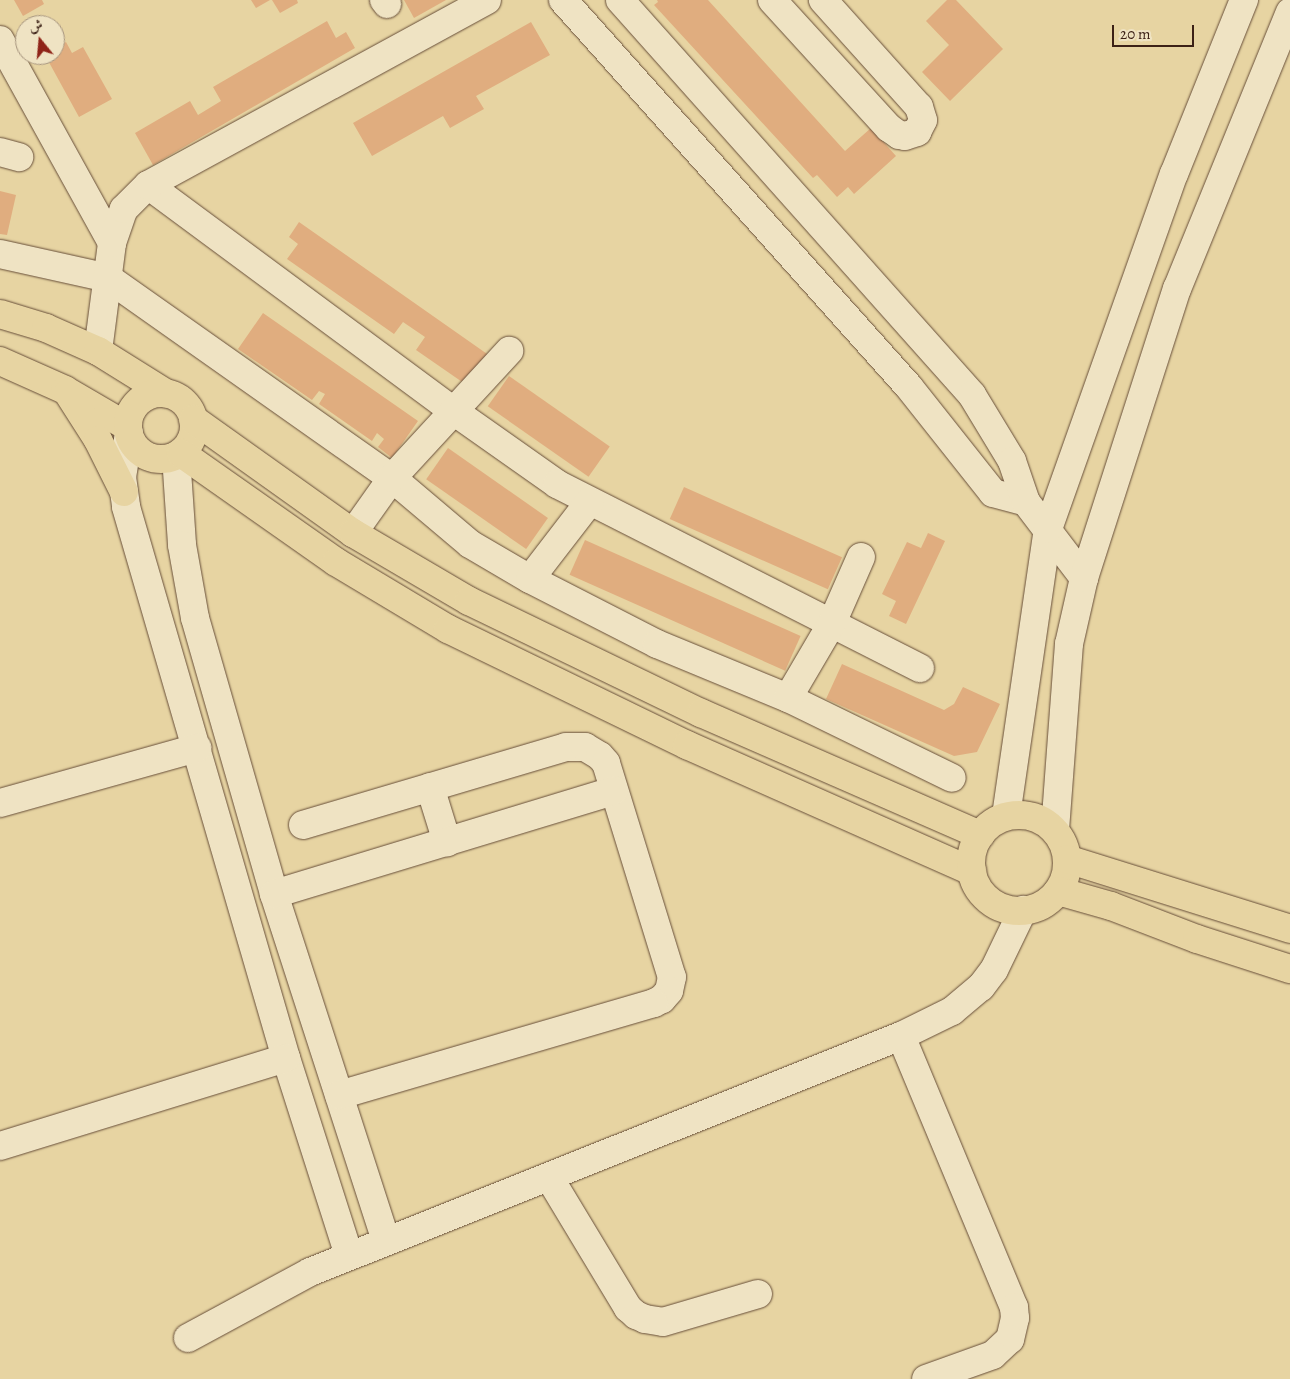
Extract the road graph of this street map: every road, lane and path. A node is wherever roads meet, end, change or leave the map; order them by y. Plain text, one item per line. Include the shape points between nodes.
1 (487, 0) edge
2 (563, 0) edge
3 (620, 0) edge
4 (772, 0) edge
5 (823, 0) edge
6 (1244, 0) edge
7 (1290, 12) edge
8 (0, 40) edge
9 (148, 185) junction
10 (112, 243) junction
11 (0, 254) edge
12 (108, 278) junction
13 (0, 314) edge
14 (98, 351) junction
15 (509, 351) dead end
16 (0, 361) edge
17 (66, 390) junction
18 (167, 394) junction
19 (455, 412) junction
20 (193, 419) junction
21 (129, 430) junction
22 (178, 455) junction
23 (392, 478) junction
24 (124, 492) junction
25 (590, 501) junction
26 (1026, 502) junction
27 (1048, 529) junction
28 (353, 533) junction
29 (861, 558) dead end
30 (1084, 578) junction
31 (530, 579) junction
32 (832, 623) junction
33 (920, 668) dead end
34 (788, 698) junction
35 (197, 748) junction
36 (952, 778) dead end
37 (430, 788) junction
38 (614, 792) junction
39 (0, 803) edge
40 (1006, 816) junction
41 (303, 825) dead end
42 (1055, 830) junction
43 (980, 835) junction
44 (447, 842) junction
45 (1067, 859) junction
46 (972, 871) junction
47 (1058, 891) junction
48 (274, 894) junction
49 (1023, 910) junction
50 (1290, 929) edge
51 (1290, 970) edge
52 (901, 1036) junction
53 (286, 1058) junction
54 (339, 1095) junction
55 (0, 1146) edge
56 (549, 1178) junction
57 (386, 1241) junction
58 (349, 1255) junction
59 (758, 1294) dead end
60 (188, 1338) dead end
61 (926, 1379) edge

1 - 9 street
2 - 26 street via 909,387 993,493
3 - 26 street via 972,395 1012,461
4 - 5 street via 894,132 906,136 917,132 923,120 918,107
6 - 27 street via 1174,174
7 - 30 street via 1177,289
8 - 10 street
9 - 10 street via 124,209
9 - 19 street
10 - 12 street
11 - 12 street
12 - 14 street
12 - 23 street
13 - 14 main road via 46,328
14 - 18 main road
15 - 19 street
16 - 17 main road
17 - 21 main road
17 - 24 main road via 98,440
18 - 20 main road via 181,400
18 - 21 main road via 143,399 132,411
19 - 23 street
19 - 25 street via 557,484
20 - 22 main road via 192,438
20 - 28 main road
21 - 22 main road via 132,443 147,456 166,459
21 - 24 street via 123,462
22 - 46 main road via 336,562 448,629 687,745
22 - 48 street via 182,546 189,594
23 - 28 street
23 - 31 street via 470,544
24 - 35 street
25 - 31 street
25 - 32 street
26 - 27 street
27 - 30 street
27 - 40 street
28 - 43 main road via 508,621 701,713
29 - 32 street
30 - 42 street via 1069,644
31 - 34 street via 657,644
32 - 33 street
32 - 34 street
34 - 36 street
35 - 39 street
35 - 53 street
37 - 38 street via 576,746 585,747 606,763
37 - 41 street
37 - 44 street
38 - 44 street
38 - 54 street via 670,970 671,984 662,999
40 - 42 main road via 1032,817
40 - 43 main road via 996,820
42 - 45 main road
43 - 46 main road via 972,852
44 - 48 street
45 - 47 main road via 1067,870
45 - 50 main road
46 - 49 main road via 975,882 990,901 1000,907
47 - 49 main road via 1048,901
47 - 51 main road via 1111,906
48 - 54 street
49 - 52 street via 994,970 981,987 952,1010
52 - 56 street
52 - 61 street via 1014,1307 1015,1318 1010,1339 993,1355
53 - 55 street
53 - 58 street
54 - 57 street
56 - 57 street
56 - 59 street via 628,1308 636,1315 663,1322
57 - 58 street
58 - 60 street via 294,1280

